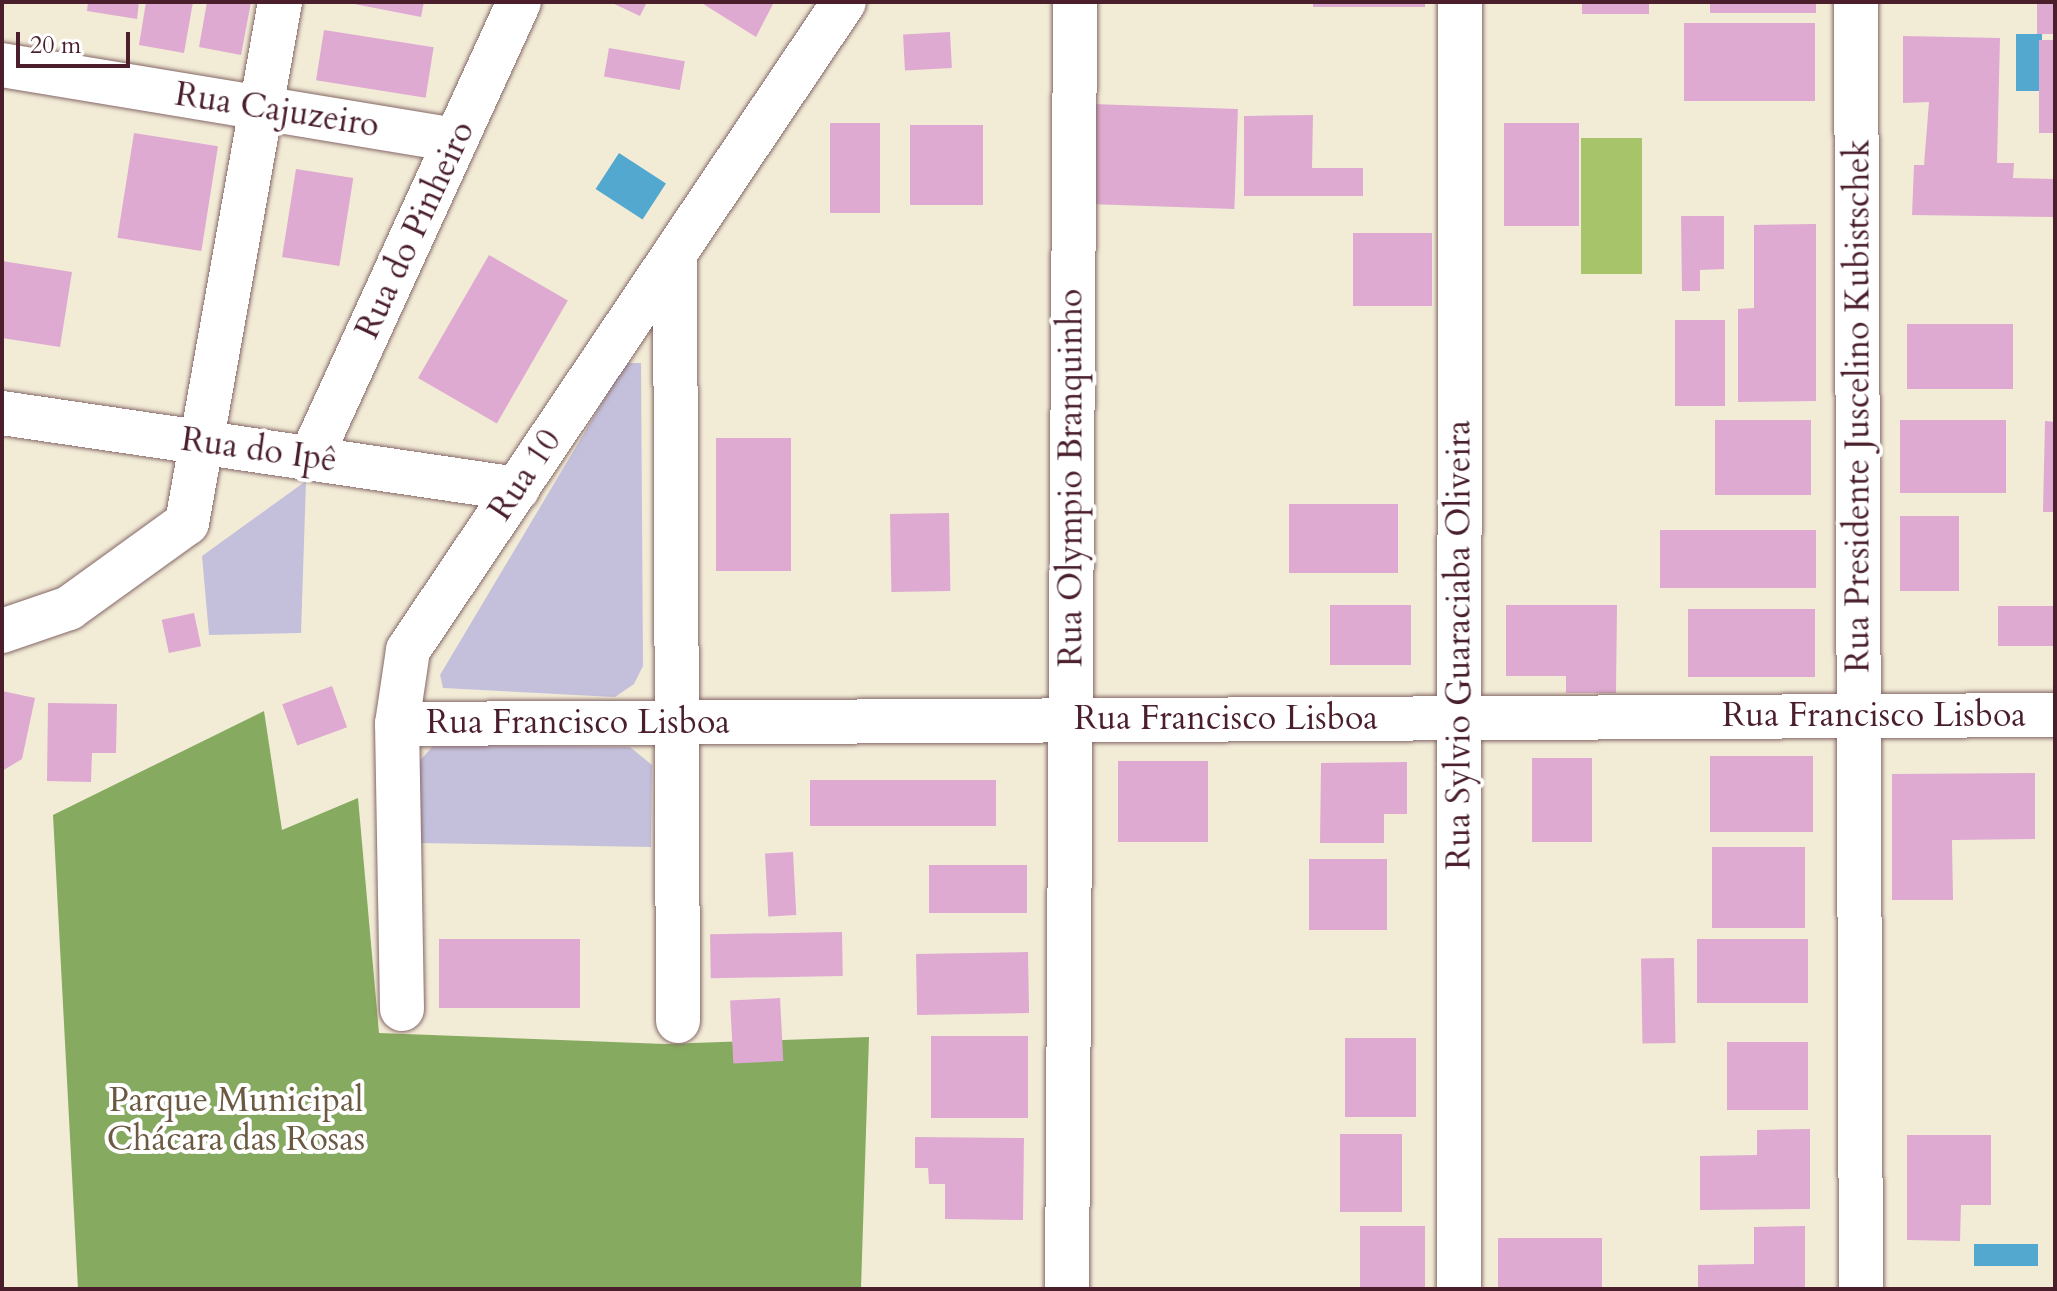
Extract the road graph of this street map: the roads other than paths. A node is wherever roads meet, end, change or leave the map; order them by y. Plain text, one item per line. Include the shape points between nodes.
1 (280, 2) edge
2 (519, 2) edge
3 (844, 2) edge
4 (1075, 2) edge
5 (1460, 2) edge
6 (1856, 2) edge
7 (2, 65) edge
8 (261, 107) junction
9 (456, 140) junction
10 (675, 253) junction
11 (2, 413) edge
12 (200, 441) junction
13 (311, 457) junction
14 (517, 489) junction
15 (2, 631) edge
16 (2055, 715) edge
17 (1859, 716) junction
18 (1459, 718) junction
19 (1070, 720) junction
20 (676, 722) junction
21 (397, 724) junction
22 (402, 1009) dead end
23 (678, 1021) dead end
24 (1067, 1289) edge
25 (1459, 1289) edge
26 (1861, 1289) edge

1 - 8 street
2 - 9 street, Rua do Pinheiro
3 - 10 street, Rua 10
4 - 19 street, Rua Olympio Branquinho
5 - 18 street, Rua Sylvio Guaraciaba Oliveira
6 - 17 street, Rua Presidente Juscelino Kubistschek
7 - 8 street, Rua Cajuzeiro
8 - 9 street, Rua Cajuzeiro
8 - 12 street
9 - 13 street, Rua do Pinheiro
10 - 14 street, Rua 10
10 - 20 street
11 - 12 street, Rua do Ipê
12 - 13 street, Rua do Ipê
12 - 15 street via 187,523 69,608
13 - 14 street, Rua do Ipê
14 - 21 street, Rua 10 via 408,650
16 - 17 street, Rua Francisco Lisboa
17 - 18 street, Rua Francisco Lisboa
17 - 26 street, Rua Presidente Juscelino Kubistschek
18 - 19 street, Rua Francisco Lisboa
18 - 25 street, Rua Sylvio Guaraciaba Oliveira
19 - 20 street, Rua Francisco Lisboa
19 - 24 street, Rua Olympio Branquinho
20 - 21 street, Rua Francisco Lisboa
20 - 23 street
21 - 22 street, Rua 10

